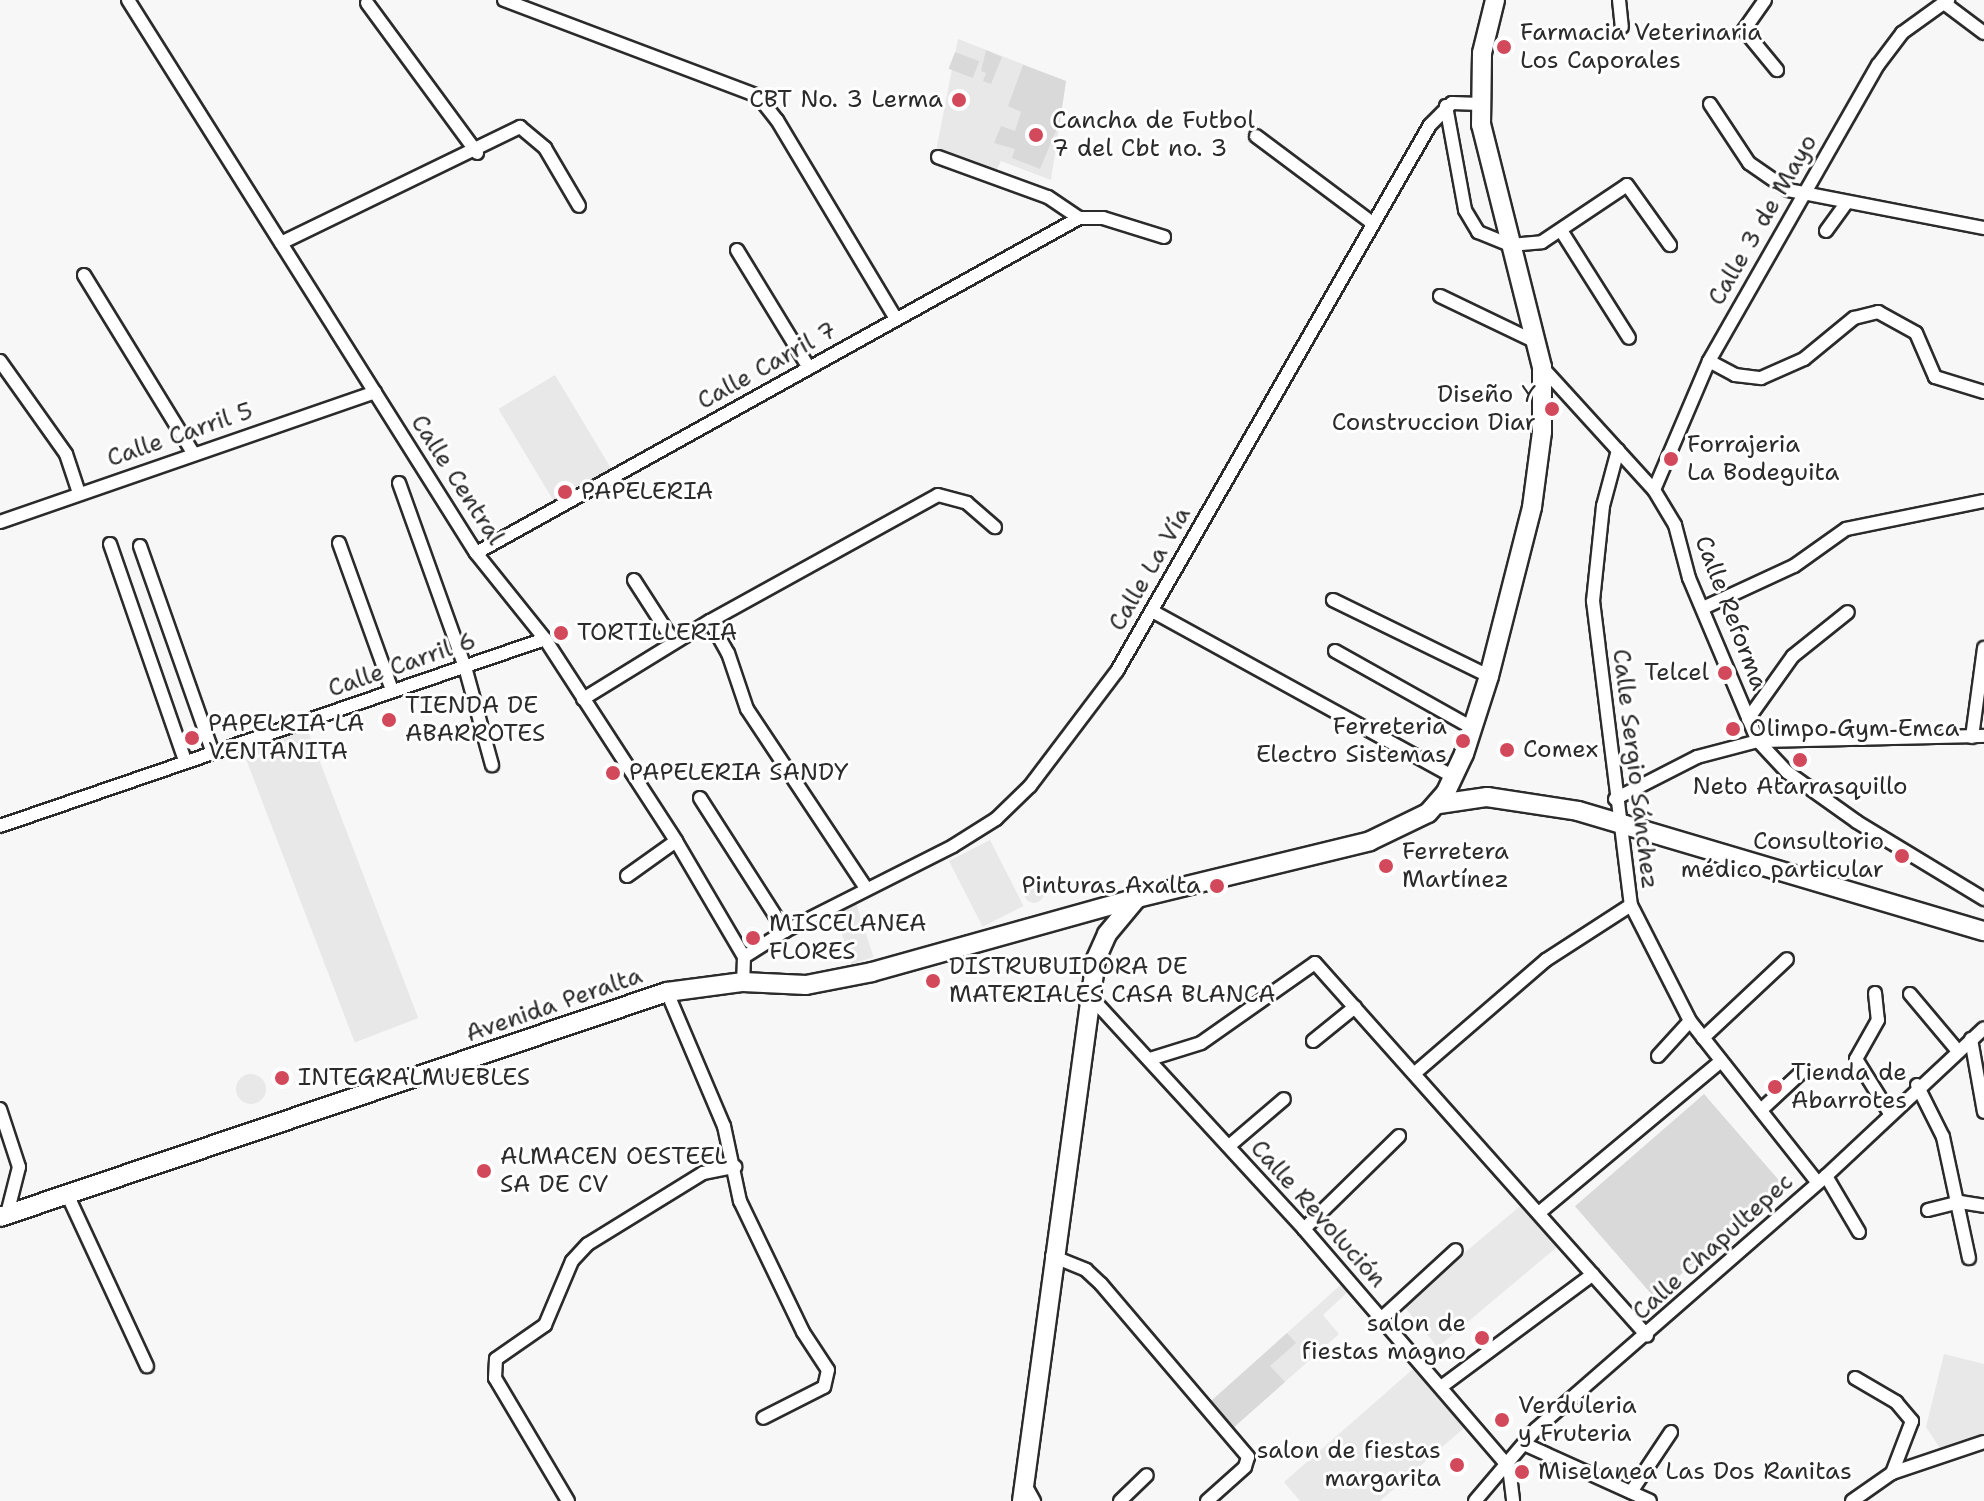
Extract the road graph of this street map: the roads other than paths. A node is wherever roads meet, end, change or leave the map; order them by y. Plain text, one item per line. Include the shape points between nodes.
1 (128, 0) edge
2 (504, 0) edge
3 (1495, 0) edge
4 (1619, 0) edge
5 (1765, 0) edge
6 (1946, 1) edge
7 (367, 3) dead end
8 (1622, 27) dead end
9 (1984, 33) edge
10 (1777, 70) dead end
11 (1480, 104) junction
12 (1710, 104) dead end
13 (1446, 106) junction
14 (1256, 136) dead end
15 (477, 153) junction
16 (938, 157) dead end
17 (1802, 194) junction
18 (1846, 203) junction
19 (579, 206) dead end
20 (1079, 218) junction
21 (1371, 222) junction
22 (1984, 228) edge
23 (1826, 231) dead end
24 (1562, 232) junction
25 (1164, 237) dead end
26 (281, 243) junction
27 (1510, 245) junction
28 (1670, 245) dead end
29 (737, 250) dead end
30 (84, 275) dead end
31 (1440, 296) dead end
32 (896, 319) junction
33 (1629, 338) dead end
34 (1536, 342) junction
35 (0, 361) edge
36 (1709, 361) junction
37 (1542, 367) junction
38 (809, 368) junction
39 (375, 392) junction
40 (1984, 392) edge
41 (1618, 450) junction
42 (193, 453) junction
43 (399, 483) dead end
44 (1654, 490) junction
45 (79, 493) junction
46 (1984, 501) edge
47 (0, 522) edge
48 (995, 527) dead end
49 (339, 543) dead end
50 (110, 544) dead end
51 (140, 546) dead end
52 (476, 553) junction
53 (634, 580) dead end
54 (1333, 600) dead end
55 (1703, 608) junction
56 (1152, 611) junction
57 (1848, 612) dead end
58 (710, 621) junction
59 (545, 639) junction
60 (674, 642) junction
61 (1984, 648) edge
62 (1335, 651) dead end
63 (465, 667) junction
64 (1489, 676) junction
65 (392, 690) junction
66 (583, 699) junction
67 (1748, 719) junction
68 (1472, 728) junction
69 (1978, 736) edge
70 (1758, 741) junction
71 (213, 753) junction
72 (185, 761) junction
73 (492, 765) dead end
74 (1454, 777) junction
75 (700, 798) dead end
76 (1615, 799) junction
77 (1439, 804) junction
78 (1620, 822) junction
79 (0, 826) edge
80 (676, 841) junction
81 (627, 876) dead end
82 (866, 888) junction
83 (1137, 898) junction
84 (1984, 899) edge
85 (1631, 905) junction
86 (785, 931) junction
87 (1984, 931) edge
88 (744, 957) junction
89 (1787, 959) dead end
90 (743, 982) junction
91 (667, 992) junction
92 (1875, 993) dead end
93 (1910, 994) dead end
94 (1089, 995) junction
95 (1355, 1007) junction
96 (1690, 1021) junction
97 (1984, 1028) edge
98 (1703, 1038) junction
99 (1971, 1039) junction
100 (1313, 1041) dead end
101 (1957, 1050) junction
102 (1658, 1056) dead end
103 (1150, 1059) junction
104 (1720, 1062) junction
105 (1805, 1069) dead end
106 (1415, 1073) junction
107 (1917, 1085) junction
108 (1284, 1099) dead end
109 (0, 1109) edge
110 (1761, 1110) junction
111 (1889, 1112) junction
112 (1984, 1112) edge
113 (1399, 1136) dead end
114 (1229, 1146) junction
115 (735, 1167) junction
116 (1822, 1179) junction
117 (67, 1194) junction
118 (1960, 1202) junction
119 (1984, 1206) edge
120 (1928, 1210) dead end
121 (1540, 1212) junction
122 (3, 1215) edge
123 (1304, 1229) junction
124 (1859, 1232) dead end
125 (1456, 1250) dead end
126 (1052, 1256) junction
127 (1969, 1258) dead end
128 (1593, 1274) junction
129 (1382, 1318) junction
130 (1647, 1336) junction
131 (147, 1366) dead end
132 (1855, 1378) dead end
133 (1441, 1387) junction
134 (763, 1418) dead end
135 (1671, 1432) dead end
136 (1984, 1442) edge
137 (1524, 1444) junction
138 (1509, 1467) junction
139 (1892, 1473) junction
140 (1147, 1475) dead end
141 (1023, 1492) edge
142 (1631, 1492) junction
143 (1645, 1500) edge
144 (568, 1501) edge
145 (1034, 1501) edge
146 (1120, 1501) edge
147 (1207, 1501) edge
148 (1475, 1501) edge
149 (1513, 1501) edge
150 (1852, 1501) edge

1 - 26 street, Calle Central
2 - 32 street via 758,96
3 - 11 main road via 1482,53
4 - 8 street
5 - 10 street via 1744,30
6 - 9 street
6 - 17 street, Calle 3 de Mayo via 1902,33 1878,65
7 - 15 street
11 - 13 street
11 - 27 main road via 1485,151
12 - 17 street via 1749,163 1772,183
13 - 21 street, Calle La Vía
13 - 27 street via 1471,224
14 - 21 street
15 - 19 street via 512,129 526,129 545,148
15 - 26 street
16 - 20 street via 1045,195
17 - 18 street
17 - 36 street, Calle 3 de Mayo
18 - 22 street
18 - 23 street
20 - 25 street via 1103,218
20 - 32 street, Calle Carril 7
21 - 56 street, Calle La Vía
24 - 27 street via 1542,242
24 - 28 street via 1627,185
24 - 33 street
26 - 39 street, Calle Central
27 - 34 main road
29 - 38 street
30 - 42 street
31 - 34 street
32 - 38 street, Calle Carril 7
34 - 37 main road
35 - 45 street via 66,454
36 - 40 street via 1735,375 1761,378 1804,359 1854,318 1878,312 1916,333 1935,377
36 - 44 street, Calle 3 de Mayo
37 - 41 street, Calle Reforma
37 - 64 main road via 1542,432 1532,507
38 - 52 street, Calle Carril 7
39 - 42 street, Calle Carril 5
39 - 52 street, Calle Central
41 - 44 street, Calle Reforma
41 - 76 street, Calle Sergio Sánchez via 1597,544 1593,601
42 - 45 street, Calle Carril 5
43 - 63 street
44 - 55 street, Calle Reforma via 1675,525
45 - 47 street, Calle Carril 5
46 - 55 street via 1846,529 1794,566
48 - 58 street via 967,503 938,495
49 - 65 street
50 - 72 street
51 - 71 street
52 - 59 street, Calle Central
53 - 60 street
54 - 64 street
55 - 67 street, Calle Reforma
56 - 74 street
56 - 82 street, Calle La Vía via 1072,736 996,819
57 - 67 street via 1793,656
58 - 60 street
58 - 82 street via 728,653 747,709
59 - 63 street, Calle Carril 6
59 - 66 street, Calle Central
60 - 66 street
61 - 69 street
62 - 68 street
63 - 65 street, Calle Carril 6
63 - 73 street
64 - 68 main road
65 - 71 street, Calle Carril 6
66 - 80 street, Calle Central
67 - 70 street, Calle Reforma
68 - 74 main road
69 - 70 street
70 - 76 street via 1697,757
70 - 84 street, Calle Reforma via 1787,772 1845,814
71 - 72 street, Calle Carril 6
72 - 79 street, Calle Carril 6
74 - 77 main road
75 - 86 street
76 - 78 street, Calle Sergio Sánchez
77 - 78 main road via 1515,799
77 - 83 main road, Avenida Peralta via 1392,834 1370,841
78 - 85 street, Calle Sergio Sánchez
78 - 87 main road
80 - 81 street
80 - 88 street, Calle Central
82 - 86 street, Calle La Vía
83 - 90 main road, Avenida Peralta via 872,972 792,986
83 - 94 main road via 1099,949
85 - 96 street, Calle Sergio Sánchez
85 - 106 street via 1546,960
86 - 88 street, Calle La Vía
88 - 90 street
89 - 98 street
90 - 91 main road, Avenida Peralta
91 - 115 street via 713,1097
91 - 117 main road, Avenida Peralta
92 - 111 street via 1878,1020 1856,1059
93 - 101 street
94 - 103 street, Calle Revolución
94 - 126 main road
95 - 100 street
95 - 103 street via 1314,963 1201,1043
95 - 106 street
96 - 98 street, Calle Sergio Sánchez
96 - 102 street
97 - 99 street, Calle Chapultepec
98 - 104 street, Calle Sergio Sánchez
99 - 101 street, Calle Chapultepec
99 - 112 street
101 - 107 street, Calle Chapultepec
103 - 114 street, Calle Revolución
104 - 110 street, Calle Sergio Sánchez
104 - 121 street
105 - 110 street
106 - 121 street
107 - 111 street, Calle Chapultepec
107 - 118 street via 1943,1137
108 - 114 street
109 - 122 street via 19,1167
110 - 116 street, Calle Sergio Sánchez
111 - 116 street, Calle Chapultepec
113 - 123 street
114 - 123 street, Calle Revolución
115 - 134 street via 740,1201 803,1332 828,1370 824,1387
115 - 144 street via 703,1173 588,1244 572,1261 545,1325 496,1359 495,1378
116 - 124 street, Calle Sergio Sánchez
116 - 130 street, Calle Chapultepec
117 - 122 main road, Avenida Peralta
117 - 131 street
118 - 119 street
118 - 120 street
118 - 127 street
121 - 128 street
123 - 129 street, Calle Revolución
125 - 129 street
126 - 141 main road via 1042,1377
126 - 147 street via 1086,1270 1101,1284 1248,1457 1245,1467
128 - 130 street
128 - 133 street
129 - 133 street, Calle Revolución
130 - 137 street, Calle Chapultepec
132 - 139 street via 1896,1402 1912,1421
133 - 138 street, Calle Revolución
135 - 142 street
136 - 139 street
137 - 138 street, Calle Chapultepec
137 - 142 street
138 - 148 street, Calle Chapultepec
138 - 149 street
139 - 150 street
140 - 146 street
141 - 145 street
142 - 143 street

